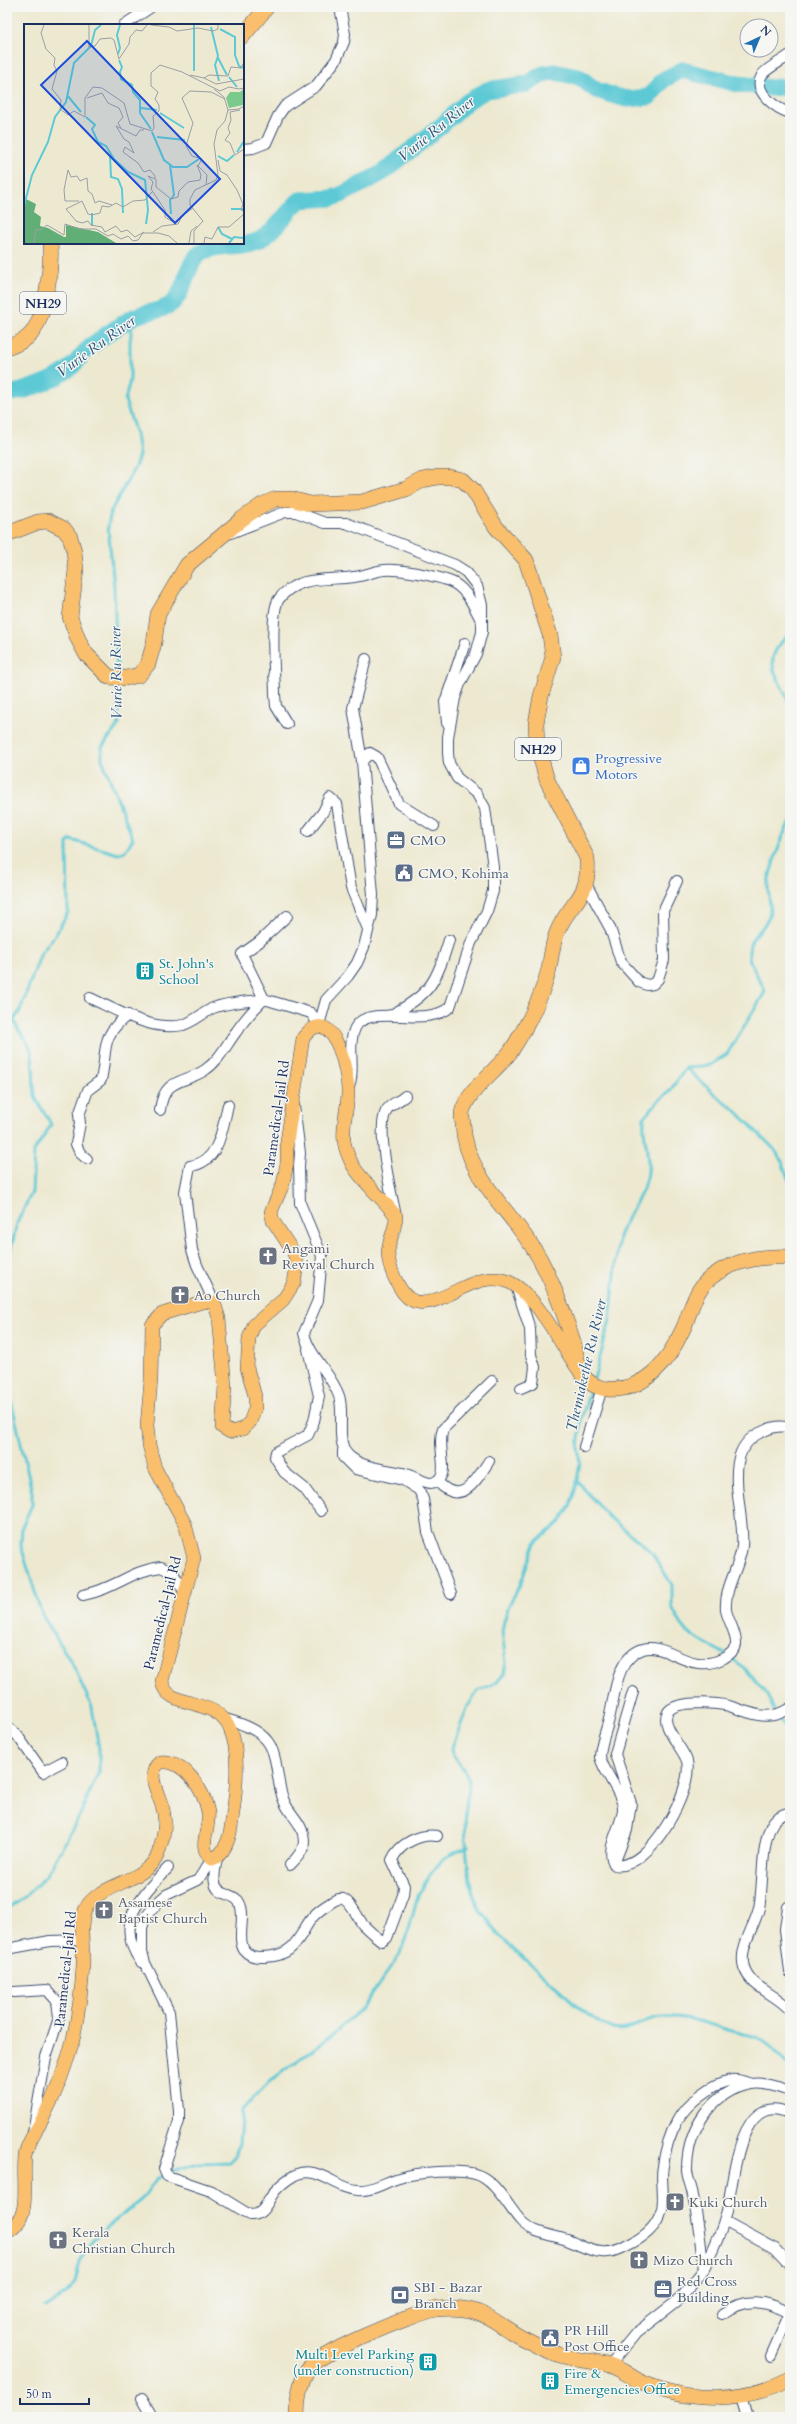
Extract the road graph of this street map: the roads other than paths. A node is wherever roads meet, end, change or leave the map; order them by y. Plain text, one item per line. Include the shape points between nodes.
1 (151, 7) edge
2 (268, 7) edge
3 (340, 7) edge
4 (126, 24) edge
5 (244, 35) edge
6 (790, 55) edge
7 (790, 113) edge
8 (244, 149) edge
9 (50, 244) edge
10 (7, 348) edge
11 (7, 534) edge
12 (224, 535) junction
13 (482, 622) junction
14 (464, 643) dead end
15 (366, 658) dead end
16 (287, 724) dead end
17 (448, 737) junction
18 (362, 760) junction
19 (434, 826) dead end
20 (308, 831) dead end
21 (677, 881) dead end
22 (587, 886) junction
23 (287, 916) dead end
24 (368, 929) junction
25 (449, 940) dead end
26 (90, 998) dead end
27 (264, 999) junction
28 (128, 1015) junction
29 (390, 1016) junction
30 (319, 1025) junction
31 (348, 1091) junction
32 (405, 1096) dead end
33 (294, 1102) junction
34 (228, 1106) dead end
35 (160, 1110) dead end
36 (87, 1159) dead end
37 (396, 1216) junction
38 (790, 1257) edge
39 (516, 1286) junction
40 (214, 1302) junction
41 (305, 1340) junction
42 (582, 1374) junction
43 (492, 1381) dead end
44 (521, 1388) dead end
45 (602, 1388) junction
46 (790, 1428) edge
47 (584, 1446) dead end
48 (344, 1447) junction
49 (489, 1461) dead end
50 (437, 1481) junction
51 (321, 1511) dead end
52 (184, 1591) junction
53 (451, 1594) dead end
54 (83, 1596) dead end
55 (633, 1692) dead end
56 (790, 1708) edge
57 (222, 1718) junction
58 (7, 1727) edge
59 (62, 1762) dead end
60 (790, 1812) edge
61 (437, 1836) dead end
62 (214, 1858) junction
63 (614, 1864) junction
64 (290, 1865) dead end
65 (168, 1868) dead end
66 (788, 1907) dead end
67 (82, 1940) junction
68 (7, 1949) edge
69 (790, 1972) edge
70 (150, 1974) junction
71 (14, 1992) dead end
72 (790, 2010) edge
73 (751, 2084) junction
74 (790, 2091) edge
75 (790, 2114) edge
76 (31, 2142) junction
77 (724, 2221) junction
78 (7, 2232) edge
79 (790, 2265) edge
80 (704, 2269) junction
81 (790, 2313) edge
82 (722, 2314) dead end
83 (770, 2356) dead end
84 (610, 2365) junction
85 (790, 2379) edge
86 (741, 2396) junction
87 (142, 2398) dead end
88 (153, 2417) edge
89 (297, 2417) edge
90 (747, 2417) edge

1 - 4 street
2 - 5 highway
3 - 8 street via 345,34 336,60 316,86 285,106 266,143
6 - 7 street via 764,73 761,84 764,95 771,103 779,110
9 - 10 highway, NH29 via 47,289 40,315 31,334 19,344
11 - 12 highway, NH29 via 38,522 48,521 56,523 70,537 76,570 70,617 86,654 109,677 117,678 139,675 148,664 158,614 171,589 187,565
12 - 13 street via 285,512 296,512 325,522 346,523 366,529 466,572 477,586 482,605
12 - 22 highway, NH29 via 262,505 276,499 291,499 310,504 362,502 406,489 423,480 450,476 463,480 473,490 496,527 526,560 550,635 553,657 536,723 537,745 547,780 587,858
13 - 16 street via 465,592 449,581 409,572 384,570 354,578 304,581 283,594 274,609 276,706
13 - 17 street via 476,654 455,698
14 - 17 street via 445,702
15 - 18 street via 353,708
17 - 29 street via 449,763 457,778 477,794 485,808 493,867 493,891 487,911 471,943 450,1007 433,1017
18 - 19 street via 370,754 377,757 399,804
18 - 24 street via 373,895
20 - 24 street via 330,798 334,800 337,804 351,888
21 - 22 street via 663,911 664,960 658,979 647,985 639,982 622,962 610,928
22 - 42 highway via 557,933 531,1021 509,1054 463,1107 462,1115 466,1148 477,1171 540,1258 560,1300
23 - 27 street via 260,942 242,954
24 - 30 street via 357,963 326,1000
25 - 29 street via 433,984 411,1005
26 - 28 street
27 - 28 street via 222,1005 185,1025 154,1024
27 - 30 street via 311,1013
27 - 35 street via 244,1021 218,1058 205,1070 171,1084
28 - 36 street via 112,1029 106,1047 101,1080 88,1090 81,1108 76,1144 80,1154
29 - 31 street via 373,1016 359,1022 356,1027 353,1034 352,1073
30 - 31 main road via 331,1033 342,1054
30 - 33 main road, Paramedical-Jail Rd via 313,1026 303,1038
31 - 37 main road via 344,1141 352,1164
32 - 37 street via 391,1104 383,1121 387,1166
33 - 40 main road, Paramedical-Jail Rd via 283,1184 271,1212 273,1222 294,1253 297,1265 294,1283 283,1300 254,1325 249,1338 247,1368 255,1396 255,1408 250,1422 243,1429 230,1432 224,1430 222,1423 225,1386 220,1318
33 - 41 street via 300,1153 300,1203 322,1256 320,1289 305,1327
34 - 40 street via 220,1141 214,1153 205,1161 190,1166 185,1192 194,1258
37 - 39 main road via 388,1254 397,1283 402,1293 410,1299 417,1303 434,1302 474,1281 492,1277
38 - 45 highway via 753,1259 732,1264 714,1275 700,1290 683,1330 654,1372 648,1378 627,1388
39 - 42 main road via 537,1307
39 - 44 street via 528,1320 535,1367 534,1383
40 - 52 main road, Paramedical-Jail Rd via 202,1302 162,1314 152,1325 147,1425 155,1468 185,1524 194,1558
41 - 48 street via 339,1397
41 - 51 street via 318,1385 318,1407 308,1435 276,1452 275,1457 284,1472 304,1488
42 - 45 highway via 591,1384
43 - 50 street via 444,1429 440,1451 443,1469 442,1476
45 - 47 street
46 - 63 street via 780,1426 756,1434 746,1444 736,1471 742,1541 741,1553 730,1582 726,1609 736,1646 720,1660 706,1664 685,1661 653,1648 642,1650 624,1665 616,1685 600,1757 603,1769 623,1806 611,1852
48 - 50 street via 348,1455 358,1462 431,1483
48 - 53 street via 343,1457 355,1469 403,1480 419,1490 423,1499 428,1532
49 - 50 street via 472,1486 464,1491 450,1491
52 - 54 street via 173,1573 161,1567 140,1572 108,1589
52 - 57 main road, Paramedical-Jail Rd via 162,1687 177,1699 204,1706 217,1712
55 - 63 street via 615,1754 631,1803 627,1830
56 - 63 street via 776,1715 755,1715 730,1706 690,1703 668,1712 665,1718 667,1725 687,1762 681,1796 669,1824 656,1841 629,1864
57 - 62 main road, Paramedical-Jail Rd via 230,1728 234,1741 236,1775 231,1831 222,1852
57 - 64 street via 253,1730 267,1741 272,1749 284,1801 300,1824 304,1843 301,1852
58 - 59 street via 17,1735 43,1772
60 - 72 street via 774,1822 768,1839 759,1909 743,1959 750,1980 782,2000
61 - 62 street via 418,1837 402,1847 392,1860 404,1886 387,1938 382,1940 375,1936 347,1902 342,1899 335,1900 308,1921 291,1948 273,1957 257,1957 249,1955 244,1950 241,1906 238,1900 218,1890 215,1885
62 - 67 main road, Paramedical-Jail Rd via 207,1855 204,1847 208,1813 194,1781 183,1770 160,1762 152,1772 165,1816 157,1856 147,1868 90,1902 85,1911
62 - 70 street via 198,1880 166,1895 145,1918 142,1928 142,1952
65 - 70 street via 143,1896 130,1920 131,1943
66 - 69 street via 785,1929
67 - 68 street via 50,1941
67 - 76 main road, Paramedical-Jail Rd via 84,1964 73,2039 63,2079
70 - 73 street via 169,2012 179,2110 179,2121 164,2168 167,2176 211,2191 250,2215 256,2216 263,2211 275,2191 296,2174 310,2172 359,2191 401,2177 465,2172 488,2181 508,2207 530,2228 569,2240 587,2250 607,2252 644,2237 656,2223 662,2208 662,2167 665,2156 677,2120 692,2102 720,2084 733,2080
71 - 76 street via 47,1990 53,1995 59,2009 59,2018 42,2072
73 - 74 street
73 - 80 street via 719,2097 708,2109 696,2128 686,2167
75 - 77 street via 783,2111 766,2111 753,2119 742,2136
76 - 78 main road, Paramedical-Jail Rd via 26,2150 23,2213 13,2229
77 - 79 street via 774,2248
77 - 80 street
80 - 84 street via 681,2298 636,2333
81 - 82 street via 758,2301 739,2303
81 - 83 street
84 - 86 highway via 641,2382 667,2392 696,2397
84 - 89 highway via 569,2358 524,2340 483,2313 454,2308 436,2310 353,2341 320,2357 308,2370 299,2392
85 - 86 highway
86 - 90 street
87 - 88 street

